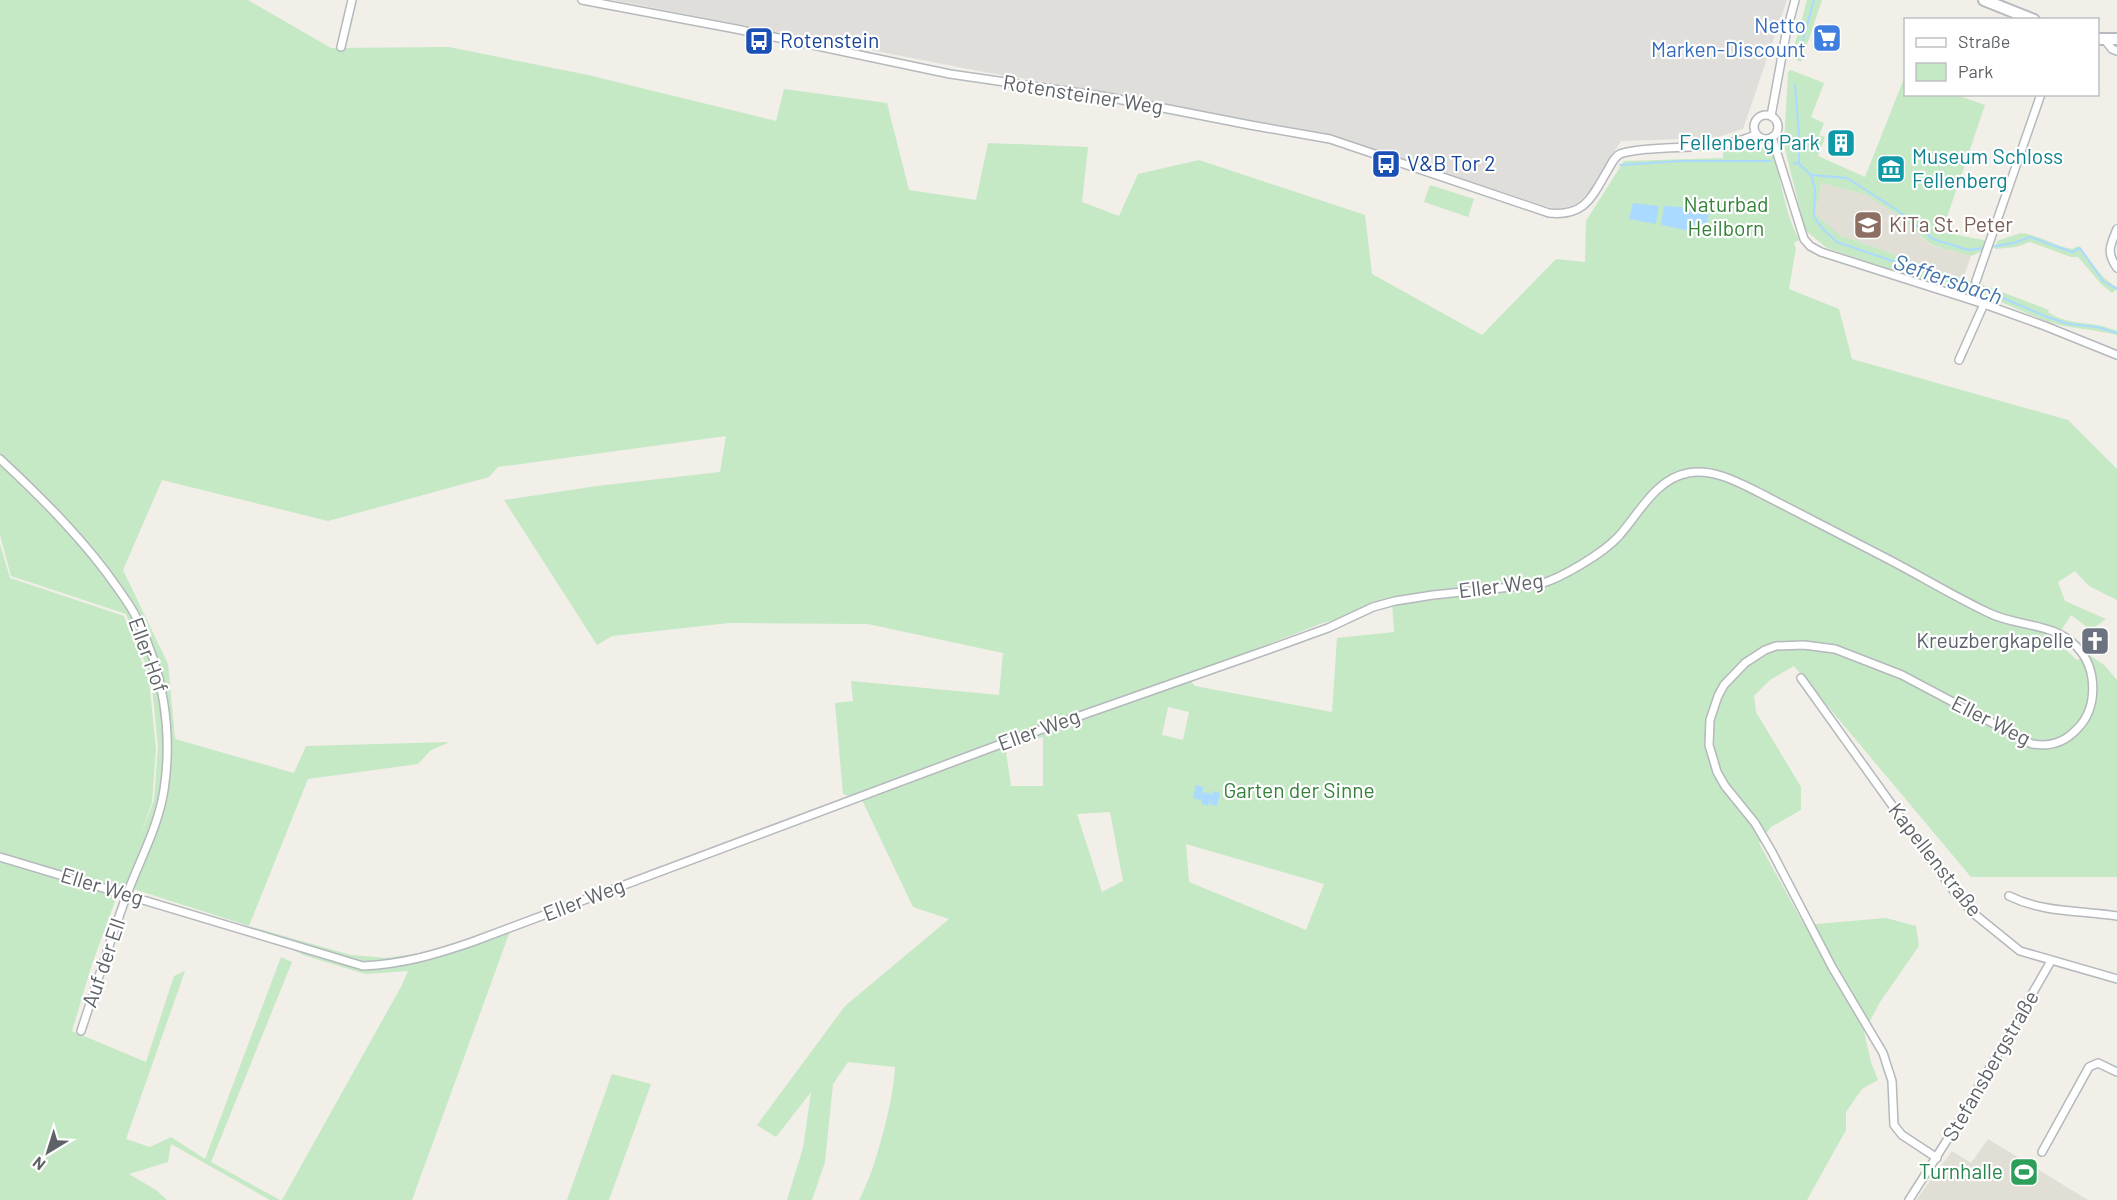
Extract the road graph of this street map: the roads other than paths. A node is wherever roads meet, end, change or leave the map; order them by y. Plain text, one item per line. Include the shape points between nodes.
1 (352, 0) edge
2 (582, 0) edge
3 (1795, 0) edge
4 (1984, 0) edge
5 (2029, 18) edge
6 (2101, 39) edge
7 (2117, 39) edge
8 (341, 47) dead end
9 (2117, 51) edge
10 (2040, 96) edge
11 (1771, 116) junction
12 (1756, 134) junction
13 (1772, 137) junction
14 (2117, 229) edge
15 (2117, 268) edge
16 (1976, 281) dead end
17 (1984, 304) junction
18 (2117, 355) edge
19 (1959, 360) dead end
20 (0, 459) edge
21 (1801, 678) dead end
22 (0, 857) edge
23 (127, 894) junction
24 (2008, 896) dead end
25 (2117, 916) edge
26 (2051, 962) junction
27 (2117, 979) edge
28 (81, 1031) dead end
29 (2117, 1072) edge
30 (2042, 1152) dead end
31 (1937, 1158) junction
32 (1909, 1200) edge

1 - 8 street
2 - 12 street, Rotensteiner Weg via 950,74 1102,96 1330,139 1555,214 1576,211 1590,200 1620,154 1738,141
3 - 11 street
4 - 5 main road
6 - 7 main road
6 - 9 street
10 - 16 street
11 - 12 street via 1756,120
11 - 13 street via 1778,127
12 - 13 street via 1765,139
13 - 17 street via 1804,239 1810,246
14 - 15 street via 2110,249
17 - 18 street
17 - 19 street
20 - 23 street, Eller Hof via 35,491 108,574 136,616 153,658 165,701 168,747 164,791 150,842
21 - 26 street, Kapellenstraße via 1956,894 2007,943
22 - 23 street, Eller Weg
23 - 28 street, Auf der Ell
23 - 31 street, Eller Weg via 363,966 423,958 1017,738 1328,628 1373,607 1552,580 1617,538 1668,481 1690,472 1704,473 1758,492 1991,614 2037,625 2065,637 2077,646 2091,672 2092,703 2086,718 2069,737 2045,746 2032,744 1902,675 1835,649 1787,645 1766,650 1734,674 1713,707 1708,731 1717,772 1755,823 1883,1053 1892,1081 1894,1125 1902,1135
24 - 25 street via 2040,908
26 - 27 street, Kapellenstraße
26 - 31 street, Stefansbergstraße
29 - 30 street via 2098,1063 2090,1067
31 - 32 street, Stefansbergstraße

